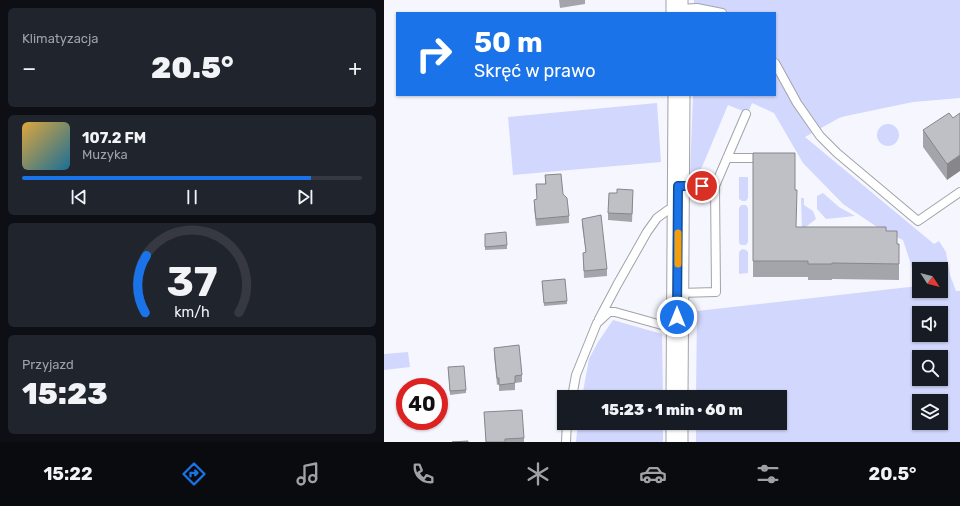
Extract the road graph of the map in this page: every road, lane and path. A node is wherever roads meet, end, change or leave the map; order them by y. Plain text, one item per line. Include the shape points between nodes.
1 (677, 7) edge
2 (717, 12) edge
3 (776, 65) edge
4 (678, 96) edge
5 (746, 114) dead end
6 (727, 158) junction
7 (772, 158) edge
8 (678, 186) junction
9 (715, 186) junction
10 (960, 192) edge
11 (678, 209) junction
12 (677, 293) junction
13 (597, 323) junction
14 (677, 329) junction
15 (573, 390) edge
16 (677, 390) edge
17 (567, 430) edge
18 (677, 430) edge
19 (566, 442) edge
20 (677, 442) edge

1 - 2 lane
3 - 10 lane via 797,103 820,136 918,221
4 - 8 street
5 - 6 lane
6 - 7 lane
6 - 9 lane
8 - 9 lane
8 - 11 street
9 - 12 lane via 716,292
11 - 12 street
11 - 13 lane via 668,210 657,218 647,232
12 - 14 street
13 - 14 lane via 609,312 615,312
13 - 15 lane via 576,375
14 - 16 street
17 - 19 lane
18 - 20 street

